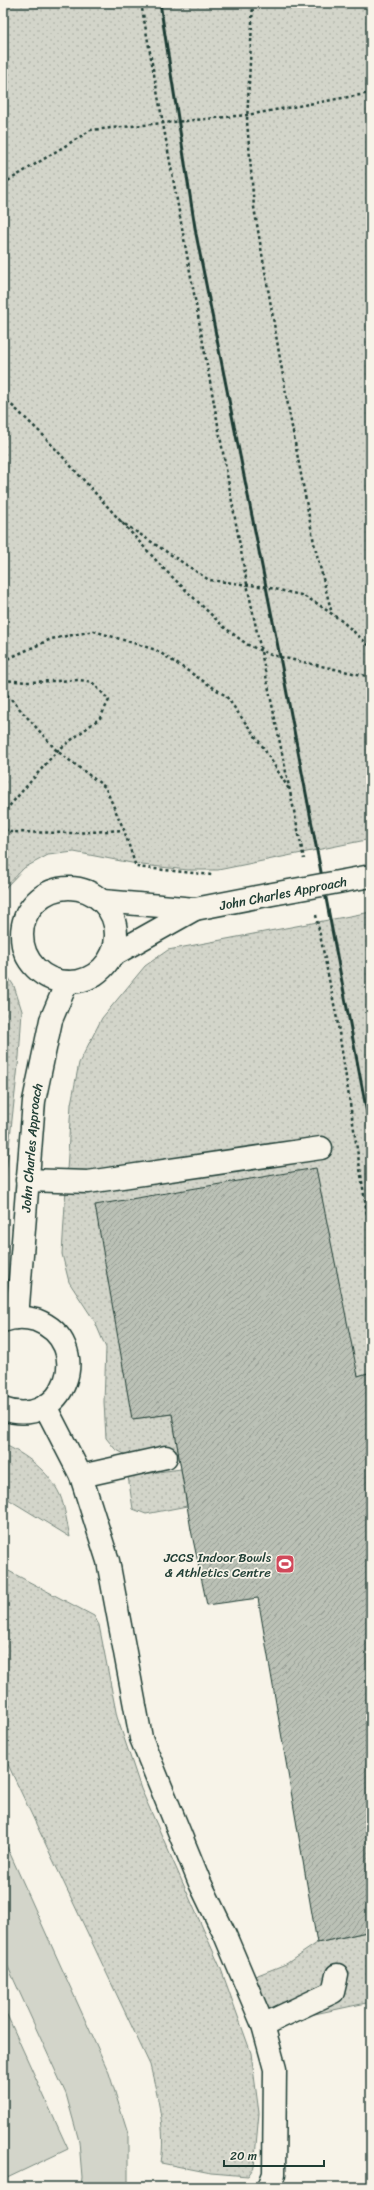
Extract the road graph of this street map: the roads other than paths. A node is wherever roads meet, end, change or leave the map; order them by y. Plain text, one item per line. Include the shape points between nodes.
1 (371, 876) edge
2 (103, 902) junction
3 (195, 909) junction
4 (113, 955) junction
5 (67, 982) junction
6 (321, 1148) dead end
7 (27, 1180) junction
8 (10, 1320) edge
9 (45, 1406) junction
10 (3, 1409) edge
11 (166, 1457) dead end
12 (81, 1476) junction
13 (336, 1975) dead end
14 (263, 2025) junction
15 (269, 2187) edge

1 - 3 street, John Charles Approach, bridge
2 - 3 street, John Charles Approach
2 - 4 street, John Charles Approach via 112,913 116,927 117,941
2 - 5 street, John Charles Approach via 91,893 76,888 61,888 46,893 34,903 26,915 22,938 29,960 39,971 52,979
3 - 4 street, John Charles Approach
4 - 5 street, John Charles Approach via 93,976
5 - 7 street, John Charles Approach via 51,1020 34,1101
6 - 7 street via 88,1182
7 - 8 street, John Charles Approach
8 - 9 street, John Charles Approach via 32,1319 44,1324 55,1331 64,1344 68,1357 65,1385 53,1401
9 - 10 street, John Charles Approach via 36,1411 23,1413
9 - 12 street
11 - 12 street
12 - 14 street via 108,1562 141,1738 200,1883 234,1954
13 - 14 street via 333,1992
14 - 15 street via 275,2069 274,2174

